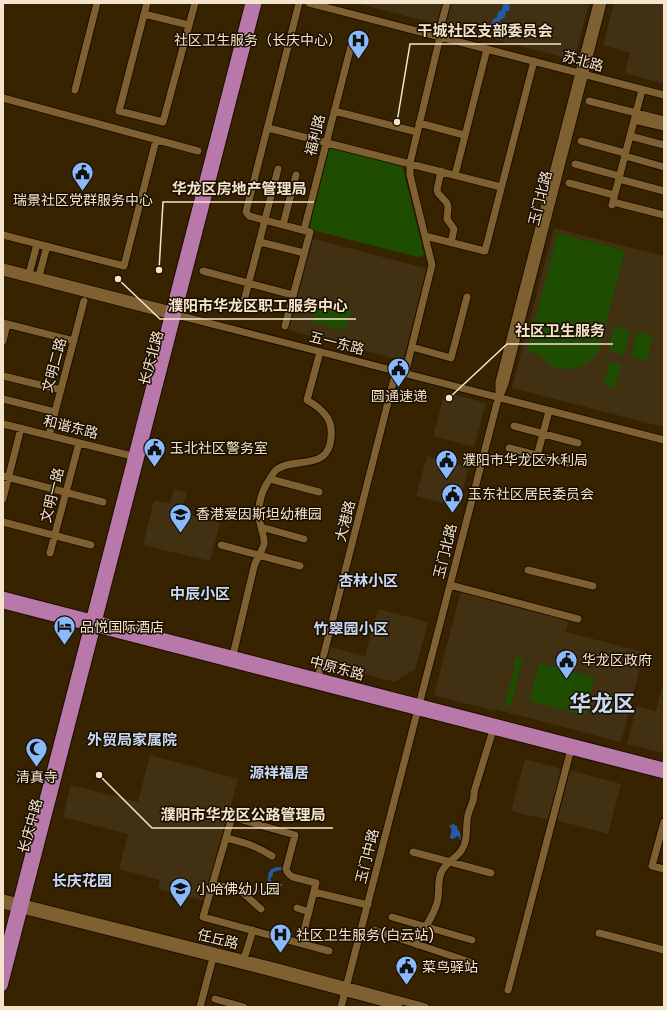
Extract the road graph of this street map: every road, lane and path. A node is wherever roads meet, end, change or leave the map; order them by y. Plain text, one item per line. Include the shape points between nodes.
1 (97, 3) edge
2 (147, 3) edge
3 (195, 3) edge
4 (250, 3) edge
5 (257, 3) edge
6 (299, 3) edge
7 (309, 3) edge
8 (328, 3) edge
9 (447, 3) edge
10 (598, 3) edge
11 (603, 3) edge
12 (144, 14) junction
13 (189, 25) junction
14 (440, 35) junction
15 (351, 46) dead end
16 (487, 49) junction
17 (534, 61) junction
18 (583, 72) junction
19 (75, 90) dead end
20 (642, 90) junction
21 (664, 90) edge
22 (664, 95) edge
23 (3, 98) edge
24 (590, 101) dead end
25 (334, 111) junction
26 (635, 116) junction
27 (664, 120) edge
28 (419, 123) junction
29 (268, 128) junction
30 (664, 128) edge
31 (417, 132) junction
32 (464, 135) junction
33 (630, 136) junction
34 (156, 140) junction
35 (581, 141) dead end
36 (326, 144) junction
37 (664, 145) edge
38 (198, 150) dead end
39 (625, 154) junction
40 (410, 163) junction
41 (575, 164) dead end
42 (664, 167) edge
43 (278, 169) dead end
44 (441, 171) junction
45 (296, 175) dead end
46 (454, 175) junction
47 (619, 177) junction
48 (569, 183) dead end
49 (501, 186) junction
50 (664, 191) edge
51 (613, 201) junction
52 (664, 215) edge
53 (265, 220) junction
54 (283, 225) junction
55 (304, 230) junction
56 (3, 235) edge
57 (425, 236) junction
58 (260, 242) junction
59 (451, 243) junction
60 (37, 244) junction
61 (47, 246) junction
62 (304, 253) junction
63 (3, 267) edge
64 (203, 271) dead end
65 (3, 272) edge
66 (29, 274) junction
67 (39, 276) junction
68 (249, 283) junction
69 (293, 295) junction
70 (467, 298) dead end
71 (84, 301) dead end
72 (243, 305) dead end
73 (173, 313) junction
74 (5, 323) edge
75 (285, 326) dead end
76 (3, 341) edge
77 (74, 341) junction
78 (412, 347) junction
79 (320, 352) junction
80 (396, 372) junction
81 (406, 372) junction
82 (3, 376) edge
83 (61, 390) junction
84 (499, 395) junction
85 (3, 399) edge
86 (549, 411) junction
87 (55, 412) junction
88 (3, 424) edge
89 (514, 426) dead end
90 (21, 428) junction
91 (543, 433) junction
92 (49, 435) junction
93 (664, 436) edge
94 (664, 440) edge
95 (578, 442) dead end
96 (79, 443) junction
97 (509, 448) dead end
98 (132, 456) junction
99 (538, 456) junction
100 (571, 464) dead end
101 (6, 477) edge
102 (270, 479) junction
103 (66, 492) junction
104 (319, 492) dead end
105 (3, 498) edge
106 (102, 502) dead end
107 (3, 522) edge
108 (261, 528) junction
109 (55, 536) junction
110 (304, 539) dead end
111 (91, 545) dead end
112 (221, 545) dead end
113 (50, 553) dead end
114 (259, 555) junction
115 (300, 566) dead end
116 (528, 570) dead end
117 (450, 585) junction
118 (593, 586) dead end
119 (3, 596) edge
120 (3, 604) edge
121 (578, 619) dead end
122 (93, 623) junction
123 (233, 655) junction
124 (318, 677) junction
125 (418, 707) junction
126 (493, 730) junction
127 (571, 750) junction
128 (664, 767) edge
129 (664, 774) edge
130 (664, 822) edge
131 (226, 838) junction
132 (413, 852) dead end
133 (272, 856) dead end
134 (449, 862) junction
135 (664, 870) edge
136 (491, 873) dead end
137 (213, 885) junction
138 (314, 892) junction
139 (3, 898) edge
140 (3, 905) edge
141 (368, 905) junction
142 (20, 906) junction
143 (297, 908) dead end
144 (261, 909) dead end
145 (309, 912) junction
146 (392, 917) dead end
147 (425, 927) junction
148 (253, 930) junction
149 (374, 930) dead end
150 (599, 933) dead end
151 (472, 940) dead end
152 (301, 943) junction
153 (418, 945) junction
154 (664, 950) edge
155 (329, 951) dead end
156 (214, 955) junction
157 (3, 958) edge
158 (244, 959) junction
159 (470, 962) dead end
160 (3, 986) edge
161 (346, 989) junction
162 (508, 990) dead end
163 (215, 1000) dead end
164 (200, 1007) edge
165 (244, 1007) edge
166 (341, 1007) edge
167 (399, 1007) edge
168 (425, 1007) edge

1 - 19 street
2 - 12 street
3 - 13 street
4 - 73 main road, 长庆北路
5 - 73 main road, 长庆北路
6 - 29 street
7 - 14 street, 苏北路
8 - 14 street, 苏北路
9 - 14 street
10 - 18 street, 玉门北路
11 - 18 street, 玉门北路
12 - 13 street
12 - 13 street via 119,111 164,122
14 - 16 street, 苏北路
14 - 18 street, 苏北路
14 - 28 street
15 - 25 street, 福利路
16 - 17 street, 苏北路
16 - 32 street
17 - 18 street, 苏北路
17 - 49 street
18 - 20 street, 苏北路
18 - 21 street, 苏北路
18 - 84 street, 玉门北路 via 499,382
20 - 22 street, 苏北路
20 - 26 street
23 - 34 street
24 - 26 street
25 - 31 street
25 - 36 street, 福利路
26 - 27 street
26 - 30 street
26 - 33 street
28 - 31 street
28 - 32 street
29 - 36 street
29 - 53 street via 246,212 249,216
31 - 40 street
32 - 46 street
33 - 37 street
33 - 39 street
34 - 38 street
34 - 61 street via 124,266
35 - 39 street
36 - 40 street
36 - 55 street, 福利路
39 - 42 street
39 - 47 street
40 - 44 street
40 - 57 street via 410,175
41 - 47 street
43 - 53 street
44 - 46 street
44 - 59 street via 437,190 447,204 447,219 454,229
45 - 54 street
46 - 49 street
47 - 50 street
47 - 51 street
48 - 51 street
49 - 59 street via 485,251
51 - 52 street
53 - 54 street
53 - 58 street
54 - 55 street
55 - 62 street via 310,232
56 - 60 street
57 - 59 street
57 - 78 street via 432,270
58 - 62 street
58 - 68 street
60 - 61 street
60 - 66 street
61 - 67 street
62 - 69 street
63 - 66 street, 五一东路
64 - 68 street
65 - 73 street, 五一东路
66 - 67 street, 五一东路
67 - 73 street, 五一东路
68 - 69 street
68 - 72 street
69 - 75 street
70 - 78 street via 451,358
71 - 77 street, 文明二路
73 - 79 street, 五一东路
73 - 81 street, 五一东路
73 - 98 main road, 长庆北路
73 - 122 main road, 长庆北路
74 - 76 street
74 - 77 street
77 - 83 street, 文明二路
78 - 81 street
79 - 80 street, 五一东路
79 - 102 street via 307,400 319,407 329,420 331,435 327,452 314,461 283,466
80 - 81 street, 五一东路
80 - 124 street, 大港路
81 - 84 street, 五一东路
82 - 83 street
83 - 87 street, 文明二路
84 - 86 street, 五一东路
84 - 93 street, 五一东路
84 - 117 street, 玉门北路
85 - 87 street
86 - 91 street
86 - 94 street, 五一东路
87 - 92 street, 文明二路
88 - 90 street, 和谐东路
89 - 91 street
90 - 92 street, 和谐东路
90 - 101 street
91 - 95 street
91 - 99 street
92 - 96 street, 和谐东路
96 - 98 street, 和谐东路
96 - 103 street, 文明一路
97 - 99 street
98 - 122 main road, 长庆北路
99 - 100 street
101 - 103 street
101 - 105 street
102 - 104 street
102 - 108 street via 260,502
103 - 106 street
103 - 109 street, 文明一路
107 - 109 street
108 - 110 street
108 - 114 street via 264,545
109 - 111 street
109 - 113 street, 文明一路
112 - 114 street
114 - 115 street
114 - 123 street via 254,566
116 - 118 street
117 - 121 street
117 - 125 street, 玉门北路
119 - 122 main road, 中原东路
120 - 122 main road, 中原东路
122 - 123 main road, 中原东路
122 - 125 main road, 中原东路
122 - 142 main road, 长庆中路
123 - 124 main road, 中原东路
124 - 125 main road, 中原东路
125 - 126 main road, 中原东路
125 - 128 main road, 中原东路
125 - 141 street, 玉门中路
126 - 127 main road, 中原东路
126 - 134 street via 474,792 475,800 467,816 464,847
127 - 129 main road, 中原东路
127 - 162 street
130 - 135 street via 652,866
131 - 133 street via 254,846
131 - 137 street
131 - 138 street via 232,817 296,835 286,869 293,877 316,883
132 - 134 street
134 - 136 street
134 - 147 street via 441,873 437,905
137 - 144 street via 234,888 242,892
137 - 148 street via 203,917
138 - 141 street
138 - 145 street
139 - 142 street, 任丘路
140 - 142 street, 任丘路
141 - 161 street, 玉门中路
142 - 156 street, 任丘路
142 - 157 main road, 长庆中路
142 - 160 main road, 长庆中路
143 - 145 street
145 - 152 street
146 - 147 street
147 - 151 street
147 - 153 street
148 - 152 street
148 - 158 street
149 - 153 street
150 - 154 street
152 - 155 street
153 - 159 street
156 - 158 street, 任丘路
156 - 161 street, 任丘路
156 - 164 street
158 - 161 street, 任丘路
161 - 166 street, 玉门中路
161 - 167 street, 任丘路
161 - 168 street, 任丘路
163 - 165 street

